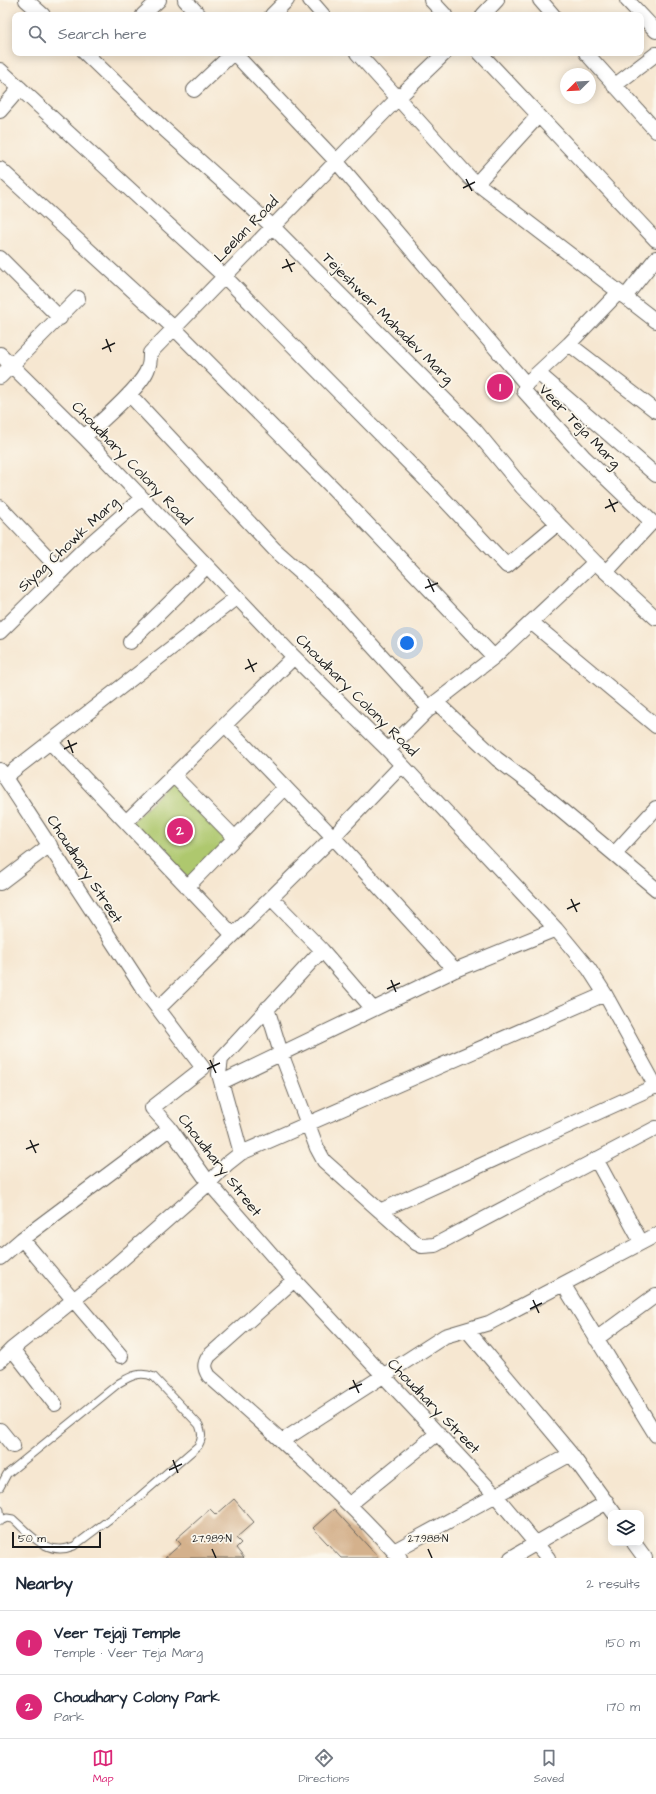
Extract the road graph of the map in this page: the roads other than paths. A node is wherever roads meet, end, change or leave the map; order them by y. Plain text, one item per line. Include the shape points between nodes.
1 (26, 0) edge
2 (159, 0) edge
3 (186, 0) edge
4 (287, 0) edge
5 (310, 0) edge
6 (431, 0) edge
7 (497, 0) edge
8 (540, 0) edge
9 (627, 0) edge
10 (40, 12) edge
11 (146, 12) edge
12 (196, 12) edge
13 (275, 12) edge
14 (320, 12) edge
15 (442, 12) edge
16 (486, 12) edge
17 (550, 12) edge
18 (639, 12) edge
19 (644, 18) edge
20 (656, 30) edge
21 (656, 54) edge
22 (88, 56) edge
23 (230, 56) edge
24 (236, 56) edge
25 (360, 56) edge
26 (442, 56) edge
27 (483, 56) edge
28 (589, 56) edge
29 (0, 70) edge
30 (614, 86) junction
31 (20, 88) junction
32 (194, 90) dead end
33 (397, 99) junction
34 (0, 111) edge
35 (538, 116) junction
36 (656, 131) edge
37 (336, 161) junction
38 (0, 170) edge
39 (477, 183) junction
40 (272, 226) junction
41 (656, 240) edge
42 (0, 258) edge
43 (656, 258) edge
44 (224, 276) junction
45 (622, 295) junction
46 (78, 298) dead end
47 (60, 318) junction
48 (656, 321) edge
49 (175, 329) junction
50 (569, 344) junction
51 (0, 354) edge
52 (12, 365) junction
53 (538, 373) junction
54 (0, 377) edge
55 (526, 384) junction
56 (129, 394) junction
57 (656, 411) edge
58 (84, 437) junction
59 (656, 475) edge
60 (142, 498) junction
61 (0, 507) edge
62 (654, 520) edge
63 (557, 524) junction
64 (595, 562) junction
65 (207, 566) junction
66 (59, 569) dead end
67 (606, 572) junction
68 (237, 597) junction
69 (656, 618) edge
70 (531, 622) junction
71 (0, 632) edge
72 (130, 642) dead end
73 (494, 656) junction
74 (294, 657) junction
75 (433, 706) junction
76 (225, 725) junction
77 (656, 726) edge
78 (50, 742) junction
79 (388, 750) junction
80 (402, 765) junction
81 (2, 774) edge
82 (173, 775) junction
83 (285, 787) junction
84 (656, 808) edge
85 (126, 822) junction
86 (333, 837) junction
87 (235, 838) junction
88 (50, 845) junction
89 (614, 853) junction
90 (0, 883) edge
91 (187, 886) junction
92 (656, 889) edge
93 (271, 898) junction
94 (556, 929) junction
95 (233, 935) junction
96 (322, 950) junction
97 (455, 970) junction
98 (605, 994) junction
99 (267, 1008) junction
100 (158, 1009) junction
101 (373, 1009) junction
102 (281, 1053) junction
103 (222, 1082) junction
104 (656, 1087) edge
105 (308, 1124) junction
106 (169, 1127) junction
107 (656, 1128) edge
108 (241, 1153) junction
109 (596, 1159) junction
110 (208, 1182) junction
111 (380, 1211) junction
112 (656, 1235) edge
113 (22, 1239) junction
114 (641, 1242) junction
115 (0, 1258) edge
116 (294, 1280) junction
117 (563, 1284) junction
118 (656, 1295) edge
119 (73, 1300) junction
120 (467, 1330) junction
121 (596, 1339) junction
122 (12, 1349) junction
123 (121, 1356) dead end
124 (0, 1361) edge
125 (382, 1376) junction
126 (55, 1404) dead end
127 (652, 1420) edge
128 (0, 1430) edge
129 (438, 1433) junction
130 (656, 1435) edge
131 (282, 1441) junction
132 (13, 1446) dead end
133 (571, 1454) junction
134 (0, 1487) edge
135 (496, 1496) junction
136 (349, 1504) junction
137 (610, 1508) edge
138 (0, 1510) edge
139 (0, 1521) edge
140 (537, 1544) junction
141 (636, 1546) edge
142 (397, 1554) edge
143 (511, 1558) edge
144 (548, 1558) edge
145 (645, 1558) edge

1 - 10 street
2 - 11 street
3 - 12 street
4 - 13 street
5 - 14 street
6 - 15 street
7 - 16 street
8 - 17 street
9 - 18 street
19 - 20 street
21 - 30 street
22 - 40 street, Tejeshwer Mahadev Marg via 163,128
23 - 32 street
24 - 37 street
25 - 33 street
26 - 33 street, Leelan Road
27 - 35 street
28 - 30 street
29 - 31 street
30 - 36 street
31 - 34 street
31 - 44 street
33 - 37 street, Leelan Road
33 - 39 street
35 - 39 street
35 - 41 street
37 - 40 street, Leelan Road
37 - 55 street
38 - 49 street
39 - 45 street
40 - 44 street, Leelan Road
40 - 63 street, Tejeshwer Mahadev Marg via 475,430
42 - 47 street
43 - 45 street, Veer Teja Marg
44 - 49 street, Leelan Road
44 - 63 street via 426,480 507,566
45 - 48 street
45 - 50 street, Veer Teja Marg
46 - 47 street
47 - 52 street
49 - 56 street, Leelan Road via 150,353 148,369
49 - 73 street via 334,488
50 - 53 street, Veer Teja Marg
50 - 57 street
51 - 52 street, Choudhary Colony Road
52 - 54 street
52 - 58 street, Choudhary Colony Road
53 - 55 street, Veer Teja Marg
53 - 59 street
55 - 62 street, Veer Teja Marg via 524,391 544,415 583,456
56 - 58 street, Leelan Road
56 - 75 street via 274,549 328,596
58 - 60 street, Choudhary Colony Road
60 - 65 street, Choudhary Colony Road
60 - 71 street, Siyag Chowk Marg via 83,550
61 - 66 street
62 - 67 street, Veer Teja Marg
63 - 64 street, Tejeshwer Mahadev Marg
64 - 67 street, Tejeshwer Mahadev Marg
64 - 70 street
65 - 68 street, Choudhary Colony Road
65 - 72 street
67 - 69 street, Tejeshwer Mahadev Marg
68 - 74 street, Choudhary Colony Road
68 - 78 street
70 - 73 street
70 - 77 street
73 - 75 street
74 - 76 street
74 - 79 street, Choudhary Colony Road
75 - 79 street
75 - 89 street
76 - 82 street
76 - 83 street
78 - 81 street
78 - 85 street
79 - 80 street, Choudhary Colony Road
80 - 86 street
80 - 94 street, Choudhary Colony Road
81 - 88 street, Choudhary Street
82 - 85 street
82 - 87 street
83 - 86 street
83 - 87 street
84 - 89 street
85 - 91 street
86 - 93 street
86 - 97 street
87 - 91 street
88 - 90 street
88 - 100 street, Choudhary Street
89 - 92 street
91 - 95 street
93 - 95 street
93 - 96 street
94 - 97 street
94 - 98 street, Choudhary Colony Road via 589,969
95 - 100 street
96 - 99 street
96 - 101 street
97 - 101 street
98 - 104 street, Choudhary Colony Road
98 - 105 street
99 - 102 street
99 - 103 street via 221,1059 219,1066
100 - 106 street, Choudhary Street via 203,1068 152,1108
101 - 102 street
102 - 103 street
102 - 105 street
103 - 108 street
104 - 111 street
105 - 108 street
105 - 111 street via 324,1160
106 - 110 street, Choudhary Street
106 - 113 street via 161,1136
107 - 109 street
108 - 110 street
109 - 111 street via 436,1245 422,1246 416,1243
109 - 114 street
110 - 116 street, Choudhary Street
110 - 119 street via 102,1278
112 - 114 street
113 - 115 street
113 - 119 street
114 - 117 street
116 - 125 street, Choudhary Street
116 - 131 street via 205,1362 209,1376
117 - 120 street via 489,1323
117 - 121 street
118 - 121 street
119 - 122 street
119 - 123 street
120 - 125 street via 445,1336
120 - 133 street
121 - 127 street
122 - 124 street
122 - 126 street
125 - 129 street, Choudhary Street
125 - 131 street
127 - 130 street
128 - 132 street
129 - 135 street, Choudhary Street
129 - 136 street
131 - 136 street
133 - 135 street
133 - 137 street
134 - 139 lane via 7,1474 119,1383 138,1374 154,1377 199,1425 202,1433 202,1440 198,1446 151,1487 70,1548 48,1548 13,1519
135 - 140 street, Choudhary Street
135 - 142 street
136 - 142 street
137 - 140 street
138 - 139 lane
140 - 143 street
140 - 144 street, Choudhary Street
141 - 145 street

